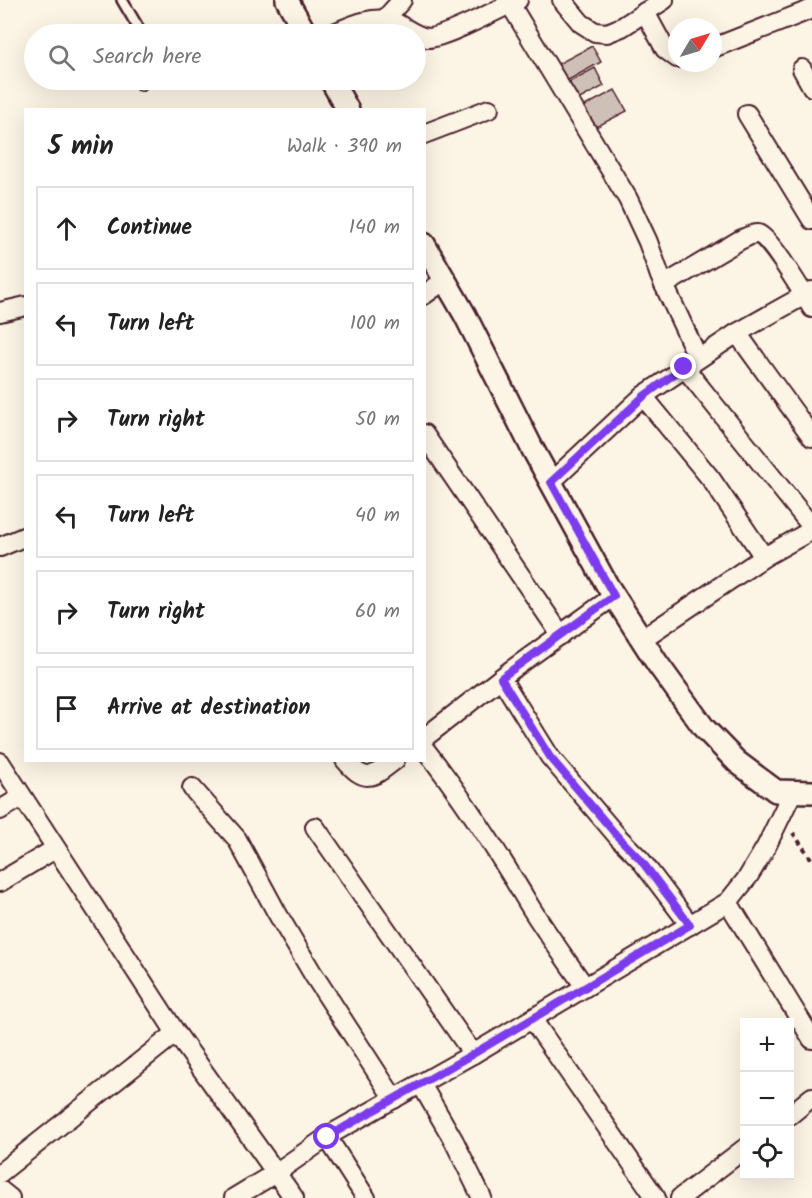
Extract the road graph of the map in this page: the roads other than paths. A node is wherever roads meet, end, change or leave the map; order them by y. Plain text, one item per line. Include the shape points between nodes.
1 (122, 0) edge
2 (287, 0) edge
3 (402, 0) edge
4 (562, 0) edge
5 (664, 0) edge
6 (514, 2) edge
7 (812, 9) edge
8 (645, 12) junction
9 (384, 20) junction
10 (136, 24) edge
11 (300, 24) edge
12 (355, 24) edge
13 (396, 24) edge
14 (426, 37) edge
15 (722, 44) edge
16 (668, 51) edge
17 (802, 69) dead end
18 (812, 87) edge
19 (337, 90) edge
20 (347, 108) edge
21 (489, 109) dead end
22 (747, 114) dead end
23 (426, 133) edge
24 (805, 189) edge
25 (812, 220) edge
26 (426, 247) edge
27 (445, 280) junction
28 (664, 285) junction
29 (426, 294) edge
30 (809, 298) edge
31 (24, 306) edge
32 (0, 312) edge
33 (737, 333) junction
34 (691, 363) junction
35 (644, 396) junction
36 (426, 437) edge
37 (812, 437) edge
38 (551, 482) junction
39 (812, 529) edge
40 (24, 537) edge
41 (0, 547) edge
42 (764, 557) junction
43 (614, 596) junction
44 (561, 634) junction
45 (642, 639) junction
46 (501, 678) junction
47 (428, 729) edge
48 (426, 751) edge
49 (0, 762) edge
50 (347, 762) edge
51 (392, 762) edge
52 (192, 788) dead end
53 (803, 792) edge
54 (22, 797) junction
55 (0, 810) edge
56 (315, 826) dead end
57 (56, 849) junction
58 (0, 882) edge
59 (728, 902) junction
60 (690, 925) junction
61 (585, 987) junction
62 (532, 1019) junction
63 (176, 1033) junction
64 (812, 1039) edge
65 (473, 1054) junction
66 (421, 1084) junction
67 (812, 1097) edge
68 (394, 1099) junction
69 (794, 1110) edge
70 (327, 1137) junction
71 (740, 1152) edge
72 (277, 1172) junction
73 (0, 1173) edge
74 (0, 1190) edge
75 (9, 1198) edge
76 (234, 1198) edge
77 (294, 1198) edge
78 (366, 1198) edge
79 (482, 1198) edge
80 (656, 1198) edge
81 (680, 1198) edge

1 - 10 lane
2 - 11 street
3 - 9 street
4 - 8 street via 581,23 595,32 608,33
5 - 8 street
6 - 14 street via 444,34
6 - 28 street via 628,199
7 - 15 street
8 - 16 street
9 - 12 street
9 - 13 street
17 - 18 street
19 - 20 street
21 - 23 street
22 - 24 street
24 - 25 street
26 - 27 street
27 - 29 street
27 - 38 street
28 - 30 street via 740,240 758,234
28 - 34 street
30 - 33 street
31 - 32 street
33 - 34 street
33 - 37 street
34 - 35 street
34 - 39 street
35 - 38 street
35 - 42 street via 711,479
36 - 44 street
38 - 43 street
39 - 42 street
40 - 41 street
42 - 45 street
43 - 44 street
43 - 45 street
44 - 46 street
45 - 53 street via 704,728 731,755 776,791
46 - 47 street
46 - 60 street via 550,757 640,859
48 - 61 street via 502,857
49 - 54 street
50 - 51 street via 363,776 373,776
52 - 68 street via 237,839 313,974
53 - 59 street via 780,815 766,848
54 - 55 street
54 - 57 street
56 - 65 street
57 - 58 street
57 - 63 street
59 - 60 street
59 - 64 street
60 - 61 street
61 - 62 street
62 - 65 street
62 - 80 street
63 - 72 street
63 - 73 street
65 - 66 street
66 - 68 street
66 - 79 street
67 - 69 street
68 - 70 street
70 - 72 street
70 - 78 street
71 - 81 street
72 - 76 street
72 - 77 street
74 - 75 street

